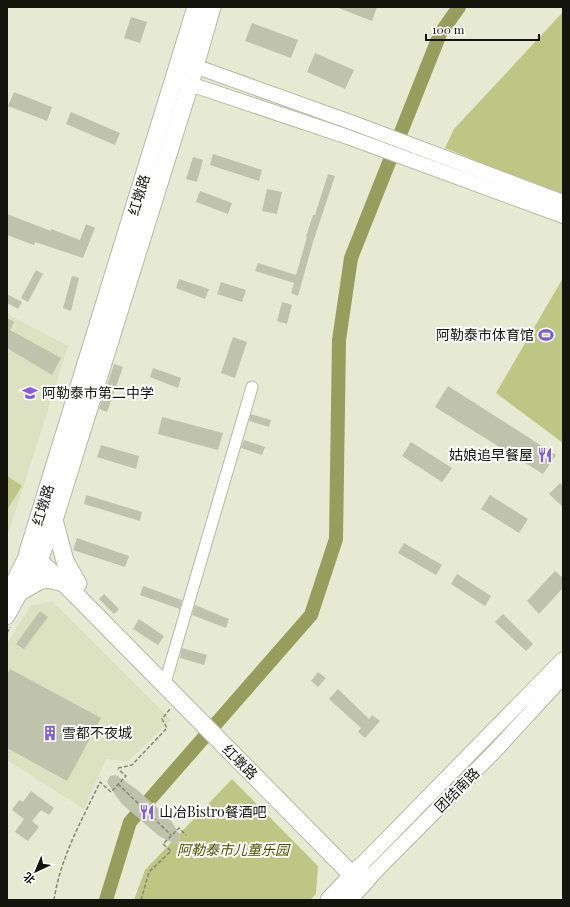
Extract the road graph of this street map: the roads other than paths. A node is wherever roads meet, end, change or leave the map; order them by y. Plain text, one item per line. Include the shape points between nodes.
1 (196, 7) edge
2 (212, 7) edge
3 (188, 63) junction
4 (182, 81) junction
5 (563, 202) edge
6 (563, 216) edge
7 (252, 387) dead end
8 (54, 520) junction
9 (35, 552) junction
10 (71, 584) junction
11 (14, 593) edge
12 (9, 622) edge
13 (563, 659) edge
14 (167, 676) junction
15 (563, 677) edge
16 (193, 709) junction
17 (361, 876) junction
18 (329, 900) edge
19 (348, 900) edge

1 - 3 highway, 红墩路
2 - 3 highway, 红墩路
3 - 4 highway, 红墩路
3 - 5 main road
4 - 6 main road via 348,137
4 - 8 highway, 红墩路
4 - 9 highway, 红墩路
7 - 14 street
8 - 9 highway, 红墩路
8 - 10 highway
9 - 10 highway, 红墩路
9 - 11 main road
10 - 11 highway via 48,579
10 - 14 highway, 红墩路
10 - 16 highway, 红墩路
11 - 12 main road
13 - 17 main road
14 - 16 highway, 红墩路
15 - 17 main road, 团结南路 via 494,752
16 - 17 highway, 红墩路
17 - 18 highway, 团结南路
17 - 19 highway, 团结南路

